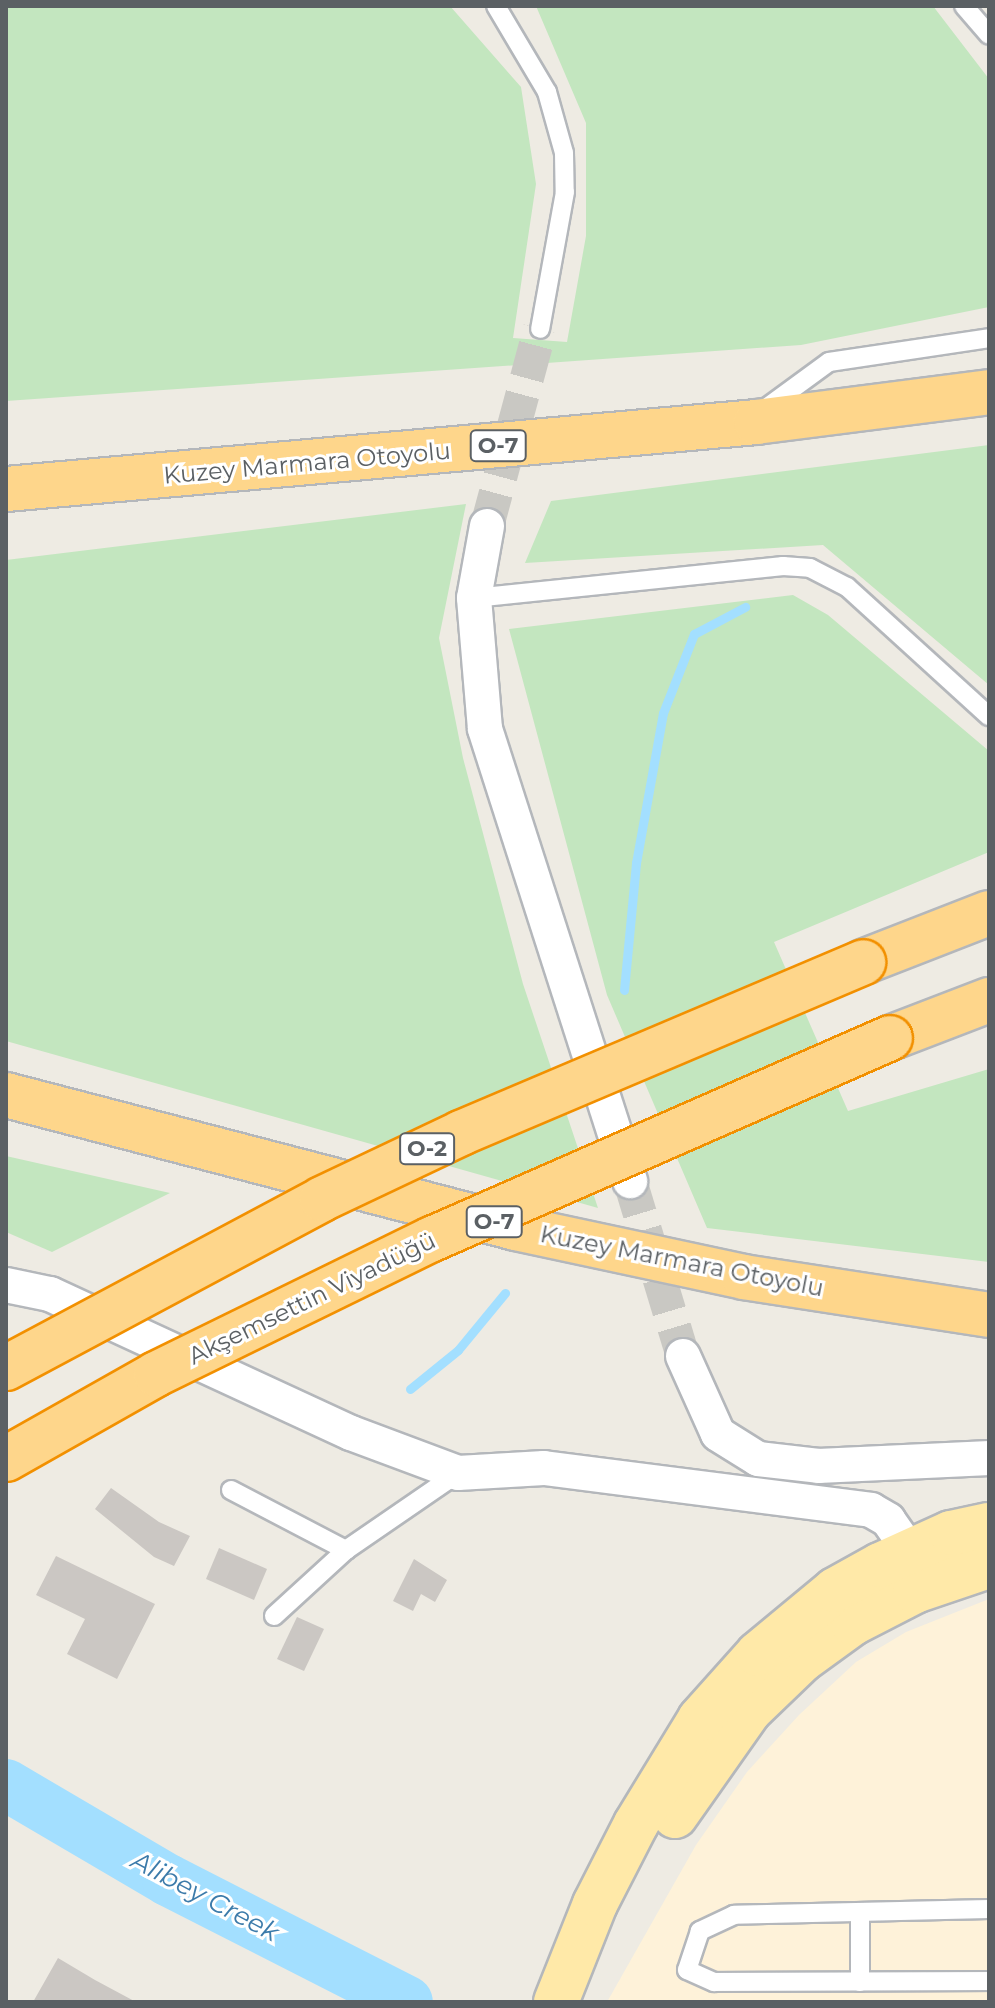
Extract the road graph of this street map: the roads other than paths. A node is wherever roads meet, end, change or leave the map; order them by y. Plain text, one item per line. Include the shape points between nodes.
1 (964, 6) edge
2 (502, 9) edge
3 (989, 35) edge
4 (540, 329) tunnel mouth
5 (989, 338) edge
6 (989, 392) edge
7 (744, 423) junction
8 (6, 489) edge
9 (487, 526) tunnel mouth
10 (474, 598) junction
11 (989, 716) edge
12 (989, 913) edge
13 (989, 1000) edge
14 (6, 1095) edge
15 (630, 1181) tunnel mouth
16 (6, 1285) edge
17 (989, 1315) edge
18 (683, 1356) tunnel mouth
19 (6, 1368) edge
20 (729, 1445) junction
21 (989, 1458) edge
22 (6, 1459) edge
23 (458, 1473) junction
24 (231, 1490) dead end
25 (715, 1490) junction
26 (989, 1525) edge
27 (346, 1550) junction
28 (909, 1550) junction
29 (989, 1566) edge
30 (274, 1616) dead end
31 (989, 1909) edge
32 (860, 1913) junction
33 (989, 1981) edge
34 (860, 1982) junction
35 (571, 2000) edge

1 - 3 lane
2 - 4 lane via 547,92 564,153 565,192
5 - 7 lane via 829,362
6 - 7 highway, Kuzey Marmara Otoyolu / O-7
7 - 8 highway, Kuzey Marmara Otoyolu / O-7
9 - 10 street
10 - 11 lane via 783,566 810,568 847,587
10 - 15 street via 485,729
12 - 19 highway, O-2, bridge via 863,962 349,1186 210,1254
13 - 22 highway, Akşemsettin Viyadüğü, bridge via 890,1038 432,1239 156,1374
14 - 17 highway, Kuzey Marmara Otoyolu / O-7 via 516,1228 744,1277
16 - 23 street via 50,1294 351,1433
18 - 20 street via 703,1408
20 - 21 street via 758,1459 819,1466
20 - 25 street via 717,1462
23 - 25 street via 544,1468
23 - 27 lane
24 - 27 lane
25 - 28 street via 871,1510 888,1520
26 - 28 main road
27 - 30 lane
28 - 35 main road via 835,1590 793,1621 700,1719 595,1904
29 - 35 main road via 915,1591 853,1623 802,1660 749,1711 679,1807
31 - 32 lane
32 - 34 lane
32 - 34 lane via 734,1915 715,1921 700,1931 687,1970 714,1982
33 - 34 lane

